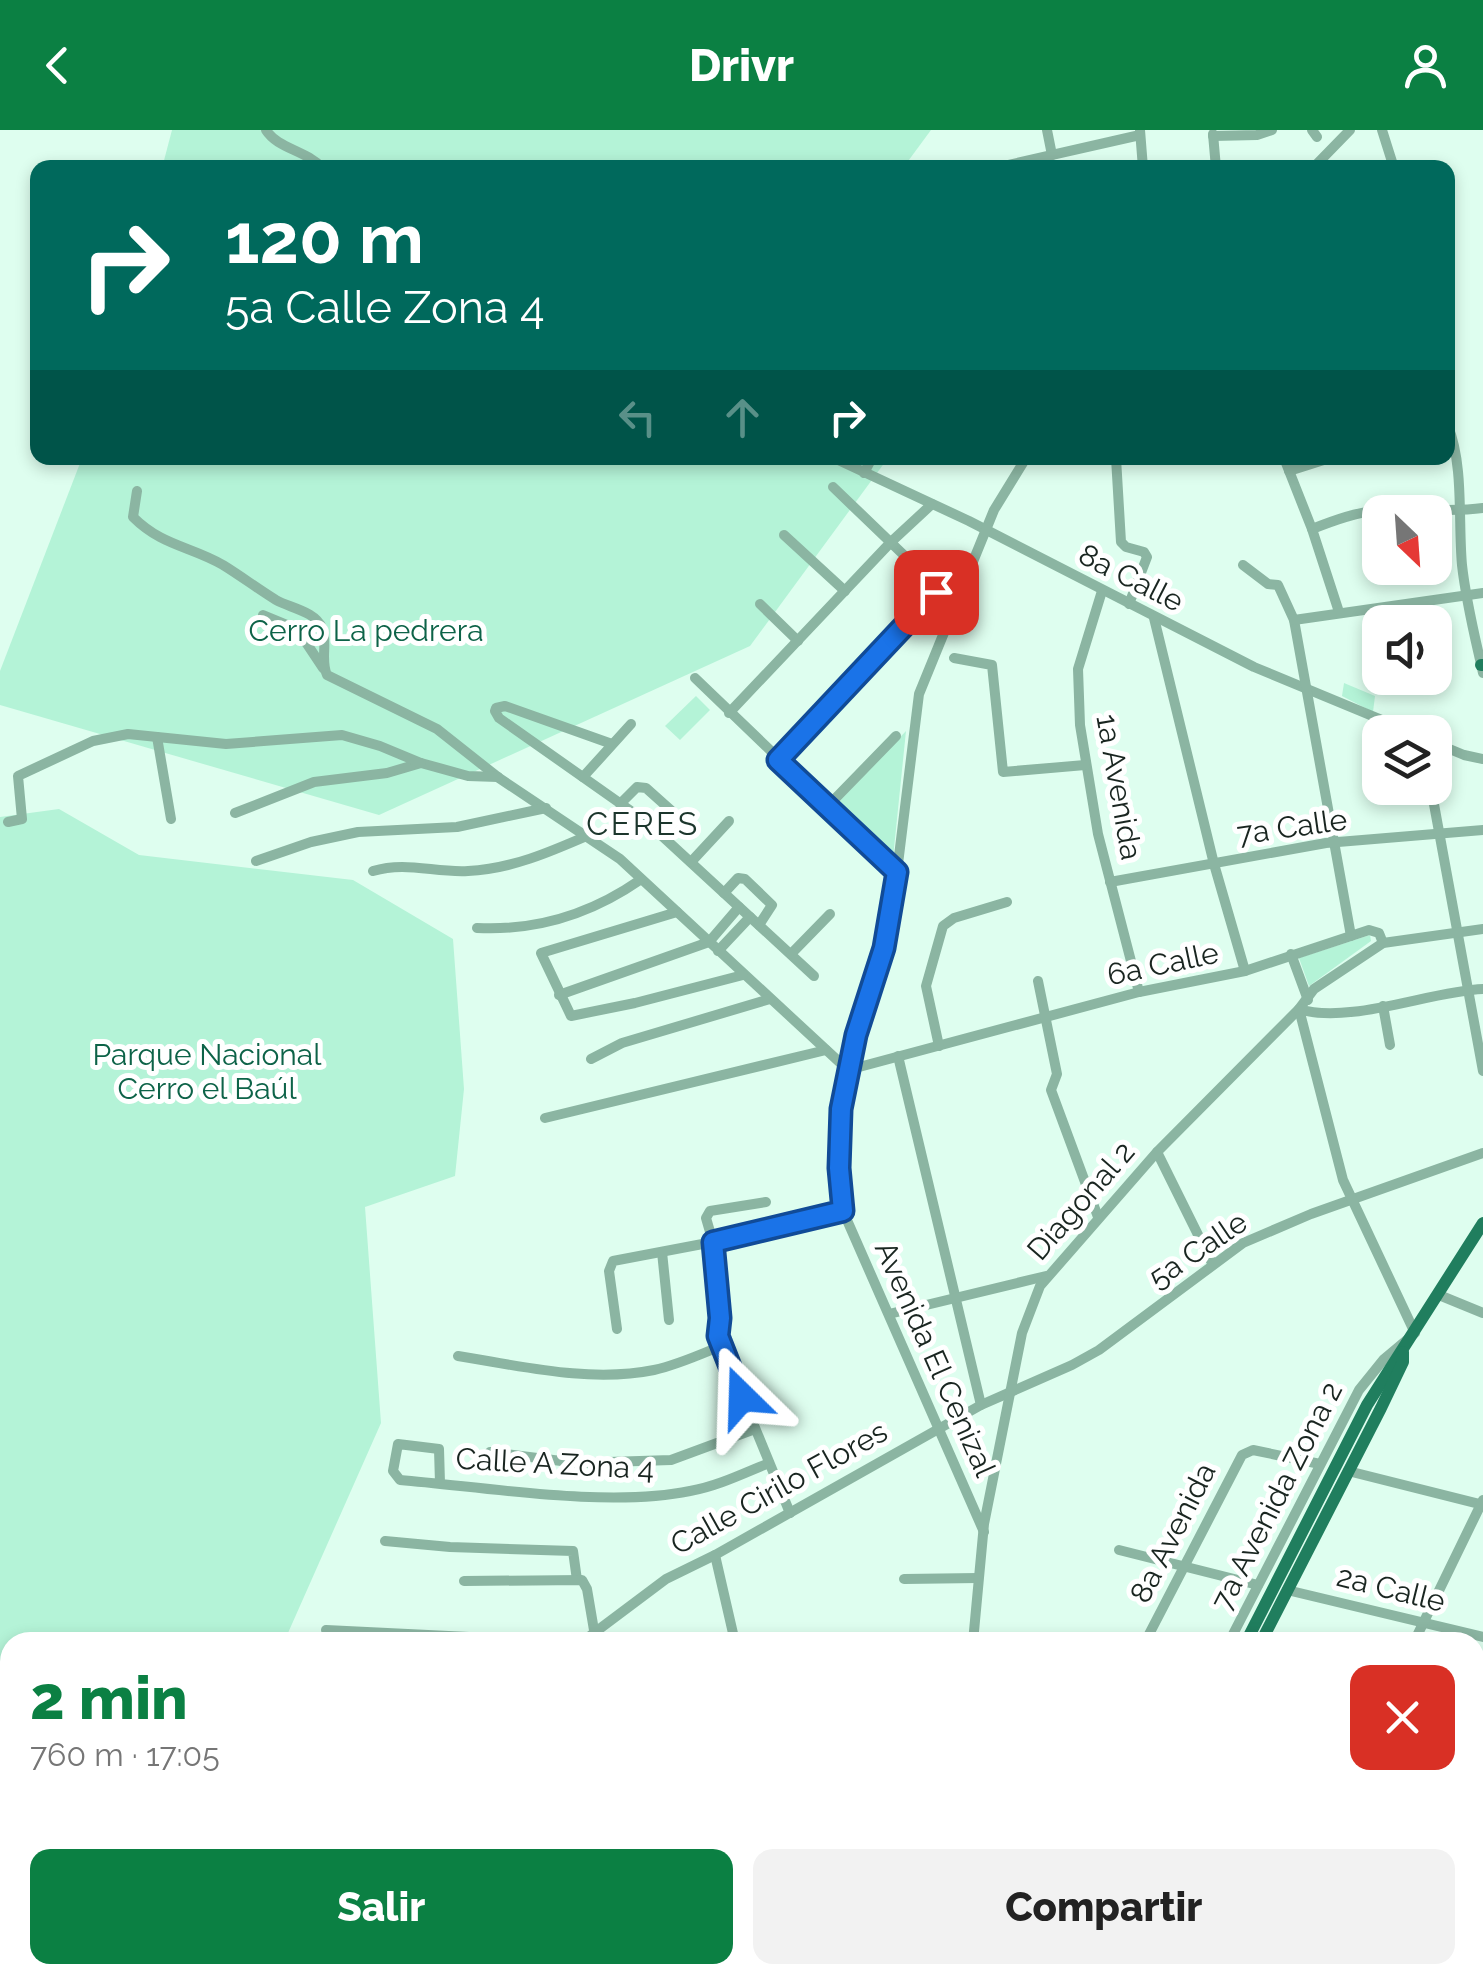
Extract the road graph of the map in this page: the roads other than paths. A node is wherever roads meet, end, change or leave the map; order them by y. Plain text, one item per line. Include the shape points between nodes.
1 (266, 130) edge
2 (1047, 130) edge
3 (1272, 130) edge
4 (1350, 130) edge
5 (1382, 130) edge
6 (1140, 132) edge
7 (1210, 132) edge
8 (1052, 154) junction
9 (315, 160) edge
10 (1028, 160) edge
11 (1142, 160) edge
12 (1215, 160) edge
13 (1322, 160) edge
14 (1391, 160) edge
15 (1455, 446) edge
16 (848, 465) edge
17 (868, 465) edge
18 (1021, 465) edge
19 (1116, 465) edge
20 (1287, 465) edge
21 (1308, 465) edge
22 (1290, 471) junction
23 (864, 473) junction
24 (833, 487) dead end
25 (137, 491) dead end
26 (932, 504) junction
27 (1483, 508) edge
28 (1459, 512) junction
29 (1312, 529) junction
30 (985, 532) junction
31 (784, 535) dead end
32 (891, 542) junction
33 (1243, 565) dead end
34 (845, 591) junction
35 (1102, 591) junction
36 (1483, 593) edge
37 (1466, 596) junction
38 (760, 604) dead end
39 (1129, 604) junction
40 (1339, 612) junction
41 (263, 615) dead end
42 (1154, 618) junction
43 (1294, 620) junction
44 (323, 631) junction
45 (304, 636) junction
46 (798, 641) junction
47 (954, 658) dead end
48 (1482, 668) edge
49 (324, 669) junction
50 (695, 678) dead end
51 (1306, 688) junction
52 (729, 714) junction
53 (1370, 715) edge
54 (631, 724) dead end
55 (896, 736) dead end
56 (157, 737) junction
57 (612, 744) junction
58 (380, 746) junction
59 (1452, 749) edge
60 (1483, 759) edge
61 (778, 760) junction
62 (421, 763) junction
63 (1084, 765) junction
64 (387, 773) junction
65 (582, 777) junction
66 (499, 778) junction
67 (620, 804) junction
68 (1435, 805) edge
69 (827, 806) junction
70 (546, 808) junction
71 (234, 812) dead end
72 (171, 819) dead end
73 (729, 821) dead end
74 (8, 822) dead end
75 (1483, 830) edge
76 (660, 834) junction
77 (1440, 834) junction
78 (589, 835) junction
79 (1336, 844) junction
80 (256, 861) dead end
81 (691, 862) junction
82 (1214, 864) junction
83 (373, 870) dead end
84 (897, 872) junction
85 (640, 880) junction
86 (1110, 882) junction
87 (724, 893) junction
88 (1006, 902) dead end
89 (740, 907) junction
90 (677, 912) junction
91 (830, 914) dead end
92 (754, 921) junction
93 (477, 928) dead end
94 (1483, 929) edge
95 (1457, 933) junction
96 (1352, 936) junction
97 (1383, 943) junction
98 (714, 946) junction
99 (792, 954) junction
100 (1292, 954) junction
101 (1246, 971) junction
102 (743, 975) junction
103 (814, 976) dead end
104 (1038, 982) dead end
105 (1468, 989) junction
106 (1483, 989) edge
107 (1140, 992) junction
108 (559, 995) junction
109 (1308, 996) junction
110 (770, 999) junction
111 (1384, 1006) junction
112 (1304, 1011) junction
113 (1046, 1018) junction
114 (1390, 1044) dead end
115 (938, 1046) junction
116 (826, 1050) junction
117 (898, 1056) junction
118 (591, 1059) dead end
119 (848, 1070) junction
120 (1483, 1071) edge
121 (544, 1118) dead end
122 (1157, 1152) junction
123 (1483, 1154) edge
124 (1352, 1199) junction
125 (766, 1202) dead end
126 (843, 1211) junction
127 (1098, 1217) junction
128 (1483, 1223) edge
129 (713, 1242) junction
130 (662, 1252) junction
131 (1212, 1263) junction
132 (1046, 1276) junction
133 (1438, 1295) junction
134 (955, 1297) junction
135 (1483, 1313) edge
136 (889, 1314) junction
137 (668, 1320) dead end
138 (617, 1328) dead end
139 (1415, 1333) junction
140 (721, 1346) junction
141 (1403, 1352) junction
142 (458, 1356) dead end
143 (1009, 1392) junction
144 (981, 1405) junction
145 (938, 1428) junction
146 (755, 1429) junction
147 (490, 1452) dead end
148 (770, 1463) junction
149 (1320, 1464) junction
150 (1348, 1471) junction
151 (440, 1483) junction
152 (1482, 1503) edge
153 (790, 1513) junction
154 (984, 1532) junction
155 (385, 1540) dead end
156 (1118, 1550) dead end
157 (716, 1555) junction
158 (1184, 1567) junction
159 (978, 1578) junction
160 (904, 1579) dead end
161 (464, 1581) dead end
162 (580, 1581) junction
163 (1258, 1585) junction
164 (1287, 1590) junction
165 (1424, 1623) junction
166 (326, 1630) dead end
167 (367, 1632) edge
168 (594, 1632) edge
169 (601, 1632) edge
170 (734, 1632) edge
171 (975, 1632) edge
172 (1151, 1632) edge
173 (1233, 1632) edge
174 (1251, 1632) edge
175 (1266, 1632) edge
176 (1419, 1632) edge
177 (1462, 1632) edge

1 - 9 street via 273,141
2 - 8 street
3 - 7 street
4 - 13 street
5 - 14 street
6 - 8 street
6 - 11 street
7 - 12 street
8 - 10 street
15 - 28 street
16 - 23 street, 8a Calle
17 - 23 street
18 - 30 street, Avenida El Cenizal
19 - 39 street via 1121,542 1147,558
20 - 22 street
21 - 22 street
22 - 29 street
23 - 26 street, 8a Calle
24 - 32 street
25 - 44 street via 133,517 143,527 306,612
26 - 30 street, 8a Calle
26 - 32 street
27 - 28 street
28 - 29 street via 1380,510
28 - 37 street
29 - 40 street
30 - 35 street, 8a Calle
30 - 84 street, Avenida El Cenizal via 919,694
31 - 34 street
32 - 34 street
32 - 61 street via 937,589
33 - 43 street via 1278,584
34 - 46 street
35 - 39 street, 8a Calle
35 - 63 street, 1a Avenida via 1078,669
36 - 37 street
37 - 40 street
37 - 48 street
38 - 46 street
39 - 42 street, 8a Calle
40 - 43 street
41 - 45 street
42 - 51 street, 8a Calle
42 - 82 street
43 - 51 street
44 - 45 street
44 - 49 street
45 - 49 street
46 - 52 street
47 - 63 street via 992,665 1003,772
49 - 66 street via 437,729
50 - 52 street
51 - 53 street, 8a Calle
51 - 79 street
52 - 61 street
54 - 57 street
55 - 69 street
56 - 58 street via 226,744 342,735
56 - 72 street
56 - 74 street via 106,737 20,774 22,819
57 - 65 street
57 - 65 street via 496,708 499,718
58 - 62 street
58 - 64 street
59 - 60 street
61 - 69 street
62 - 64 street
62 - 66 street
63 - 86 street, 1a Avenida
64 - 71 street via 314,782
65 - 67 street
66 - 70 street
67 - 76 street
67 - 76 street via 637,787 646,788 674,813
68 - 77 street
69 - 84 street
70 - 78 street
70 - 80 street via 457,826 358,832
73 - 81 street
75 - 77 street, 7a Calle
76 - 81 street
77 - 79 street, 7a Calle
77 - 95 street
78 - 83 street via 501,866
78 - 85 street
79 - 82 street, 7a Calle
79 - 96 street
81 - 87 street
82 - 86 street, 7a Calle
82 - 101 street
84 - 119 street, Avenida El Cenizal via 884,948
85 - 90 street
85 - 93 street via 601,905 560,919
86 - 107 street, 1a Avenida
87 - 89 street
87 - 92 street via 740,877 770,903 772,909
88 - 115 street via 944,926 926,986
89 - 92 street
89 - 98 street
90 - 98 street
90 - 108 street via 541,952
91 - 99 street
92 - 98 street
92 - 99 street
94 - 95 street, 6a Calle
95 - 97 street, 6a Calle
95 - 105 street
96 - 97 street, 6a Calle via 1376,930
96 - 100 street, 6a Calle
97 - 109 street, Diagonal 2
98 - 102 street
98 - 108 street
99 - 103 street
100 - 101 street, 6a Calle
100 - 109 street
101 - 107 street, 6a Calle
102 - 108 street via 571,1016
102 - 110 street
104 - 113 street
105 - 106 street
105 - 111 street
105 - 120 street
107 - 113 street, 6a Calle
109 - 112 street, Diagonal 2
110 - 116 street
110 - 118 street via 622,1043
111 - 112 street
111 - 114 street
112 - 122 street, Diagonal 2
112 - 124 street
113 - 115 street, 6a Calle
113 - 127 street via 1057,1074 1052,1090
115 - 117 street, 6a Calle
116 - 119 street
116 - 121 street
117 - 119 street, 6a Calle
117 - 134 street
119 - 126 street, Avenida El Cenizal via 841,1109
122 - 127 street, Diagonal 2
122 - 131 street
123 - 124 street, 5a Calle
124 - 131 street, 5a Calle via 1243,1243
124 - 139 street
125 - 129 street via 708,1212
126 - 129 street
126 - 136 street, Avenida El Cenizal
127 - 132 street, Diagonal 2
128 - 133 main road
129 - 130 street
129 - 140 street
130 - 137 street
130 - 138 street via 610,1262
131 - 143 street, 5a Calle via 1099,1350
132 - 134 street
132 - 143 street, Diagonal 2
133 - 135 street
133 - 139 main road
134 - 136 street
134 - 144 street
136 - 145 street, Avenida El Cenizal
139 - 141 main road
139 - 149 street, 7a Avenida Zona 2 via 1368,1377
140 - 142 street via 656,1370 615,1373
140 - 146 street
141 - 150 main road
141 - 174 main road via 1367,1406
143 - 144 street, Calle Cirilo Flores
143 - 154 street, Diagonal 2
144 - 145 street, Calle Cirilo Flores
145 - 153 street, Calle Cirilo Flores
145 - 154 street, Avenida El Cenizal
146 - 147 street via 670,1460 578,1462
146 - 148 street
148 - 151 street, Calle A Zona 4 via 670,1494
148 - 153 street
149 - 158 street, 8a Avenida via 1250,1450 1238,1460
149 - 163 street, 7a Avenida Zona 2
150 - 152 street
150 - 164 main road
151 - 151 street, Calle A Zona 4 via 394,1476 398,1444 435,1446
152 - 165 street
153 - 157 street, Calle Cirilo Flores
154 - 159 street, Diagonal 2
155 - 162 street via 573,1551
156 - 158 street
157 - 169 street, Calle Cirilo Flores via 666,1579
157 - 170 street
158 - 163 street
158 - 172 street, 8a Avenida
159 - 160 street
159 - 171 street, Diagonal 2
161 - 162 street
162 - 168 street
163 - 173 street, 7a Avenida Zona 2
164 - 165 street, 2a Calle
164 - 175 main road
165 - 176 street
165 - 177 street, 2a Calle
166 - 167 street

